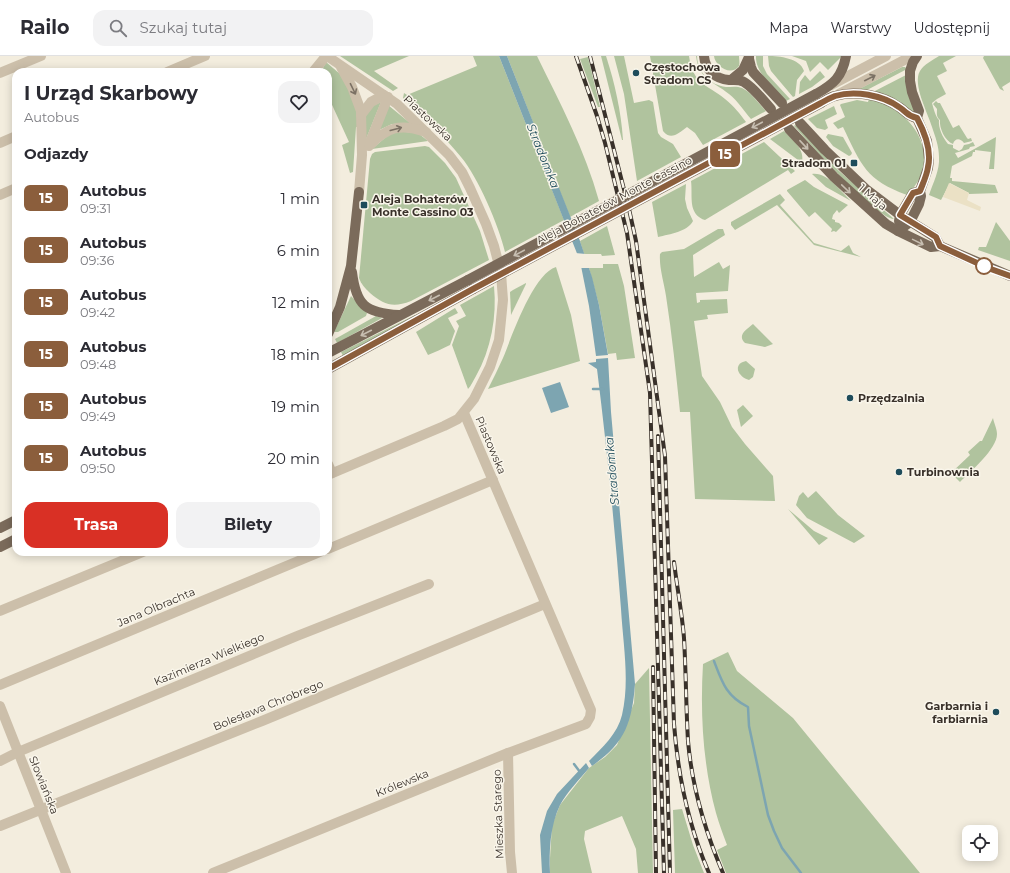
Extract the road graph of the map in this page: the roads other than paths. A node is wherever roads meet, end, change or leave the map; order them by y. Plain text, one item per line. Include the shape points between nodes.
1 (41, 56) edge
2 (205, 56) edge
3 (326, 56) edge
4 (704, 56) edge
5 (846, 56) edge
6 (886, 56) edge
7 (912, 56) edge
8 (917, 56) edge
9 (749, 58) edge
10 (340, 65) junction
11 (12, 68) edge
12 (12, 68) edge
13 (176, 68) edge
14 (316, 68) edge
15 (0, 73) edge
16 (731, 80) junction
17 (829, 87) junction
18 (386, 96) junction
19 (835, 96) junction
20 (818, 98) junction
21 (782, 103) dead end
22 (771, 109) dead end
23 (361, 115) junction
24 (917, 118) junction
25 (800, 123) dead end
26 (789, 129) dead end
27 (428, 133) junction
28 (12, 138) edge
29 (0, 143) edge
30 (369, 146) junction
31 (362, 155) junction
32 (12, 190) edge
33 (920, 191) junction
34 (359, 192) joint
35 (0, 195) edge
36 (900, 215) junction
37 (910, 222) junction
38 (898, 231) junction
39 (940, 246) junction
40 (351, 266) junction
41 (1010, 276) edge
42 (470, 285) junction
43 (401, 315) junction
44 (332, 325) edge
45 (332, 351) edge
46 (332, 367) edge
47 (464, 413) junction
48 (332, 470) edge
49 (493, 480) junction
50 (12, 522) edge
51 (0, 528) edge
52 (12, 541) edge
53 (0, 547) edge
54 (332, 547) edge
55 (132, 556) edge
56 (310, 556) edge
57 (429, 584) dead end
58 (545, 604) junction
59 (0, 611) edge
60 (0, 685) edge
61 (0, 706) edge
62 (591, 710) joint
63 (18, 752) junction
64 (508, 753) junction
65 (0, 761) edge
66 (41, 809) junction
67 (0, 826) edge
68 (66, 873) edge
69 (213, 873) edge
70 (512, 873) edge

1 - 11 street
2 - 13 street
3 - 10 street, Piastowska
3 - 14 street
4 - 16 main road via 705,64 711,72 719,78
5 - 17 main road via 843,70
6 - 17 street, Aleja Bohaterów Monte Cassino
19 -> 7 street, Aleja Bohaterów Monte Cassino
8 - 24 main road via 910,71 910,81 919,112
9 - 16 main road via 743,70
9 - 21 main road via 750,67
10 - 18 street, Piastowska
10 -> 23 street via 357,99
12 - 15 street
16 - 22 main road via 739,80 747,85
17 - 20 main road, Aleja Bohaterów Monte Cassino
18 - 23 street via 371,102
18 - 27 street, Piastowska
18 - 30 street, Piastowska
19 - 20 main road, Aleja Bohaterów Monte Cassino
19 - 24 main road via 861,93 881,98
20 - 42 main road, Aleja Bohaterów Monte Cassino, bridge
23 - 31 street
24 - 33 main road via 927,141 929,155 928,168
25 - 36 main road, 1 Maja via 867,190
26 -> 38 main road, 1 Maja via 855,197
30 -> 27 street via 378,136 395,128 411,128
27 - 47 street, Piastowska via 455,162 470,188 491,236 501,273 503,300 499,340 490,367
28 - 29 street
30 - 31 street, Piastowska
31 - 34 street
32 - 35 street
33 - 36 main road via 913,193
33 - 37 main road via 919,204
34 - 40 main road
36 - 37 main road, 1 Maja
36 - 38 main road
37 - 38 main road
37 - 39 main road, 1 Maja via 936,237
38 -> 39 main road, 1 Maja via 931,247
39 - 41 main road, 1 Maja
40 - 43 main road via 355,294 364,305 376,312
40 - 44 main road via 340,307
42 -> 43 main road, Aleja Bohaterów Monte Cassino
42 - 46 main road, Aleja Bohaterów Monte Cassino
43 -> 45 main road, Aleja Bohaterów Monte Cassino
47 - 48 street via 444,426
47 - 49 street, Piastowska
49 - 54 street
49 - 58 street, Piastowska
50 - 51 main road
52 - 53 main road
55 - 59 street
56 - 60 street, Jana Olbrachta
57 - 63 street, Kazimierza Wielkiego
58 - 62 street, Piastowska
58 - 66 street, Bolesława Chrobrego
61 - 63 street, Słowiańska
62 - 64 street, Królewska via 586,724
63 - 65 street, Kazimierza Wielkiego
63 - 66 street, Słowiańska
64 - 69 street, Królewska
64 - 70 street, Mieszka Starego
66 - 67 street, Bolesława Chrobrego
66 - 68 street, Słowiańska

